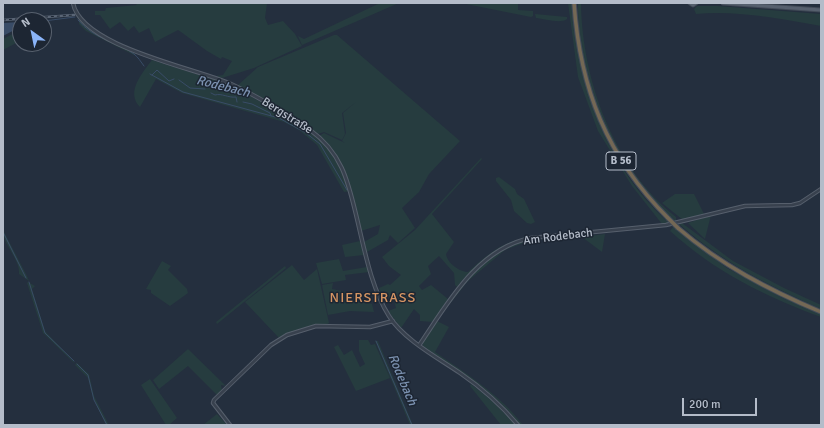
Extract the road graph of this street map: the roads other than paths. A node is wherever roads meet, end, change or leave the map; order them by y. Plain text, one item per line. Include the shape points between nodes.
1 (73, 3) edge
2 (574, 3) edge
3 (690, 3) edge
4 (696, 3) edge
5 (723, 3) edge
6 (821, 10) edge
7 (821, 189) edge
8 (821, 312) edge
9 (393, 321) junction
10 (420, 344) junction
11 (230, 425) edge
12 (518, 425) edge

1 - 9 street, Bergstraße via 87,26 152,58 230,84 310,130 327,146 339,160 348,180 369,266 383,305
2 - 8 highway, B 56, bridge via 582,68 589,93 601,124 629,173 650,200 678,228 708,252 745,275
3 - 4 main road
5 - 6 main road
7 - 10 street, Am Rodebach via 792,205 745,206 666,225 531,238 513,243 460,285
9 - 10 street
9 - 11 street via 370,327 316,326 290,334 271,345 215,398 213,403
10 - 12 street via 485,392

